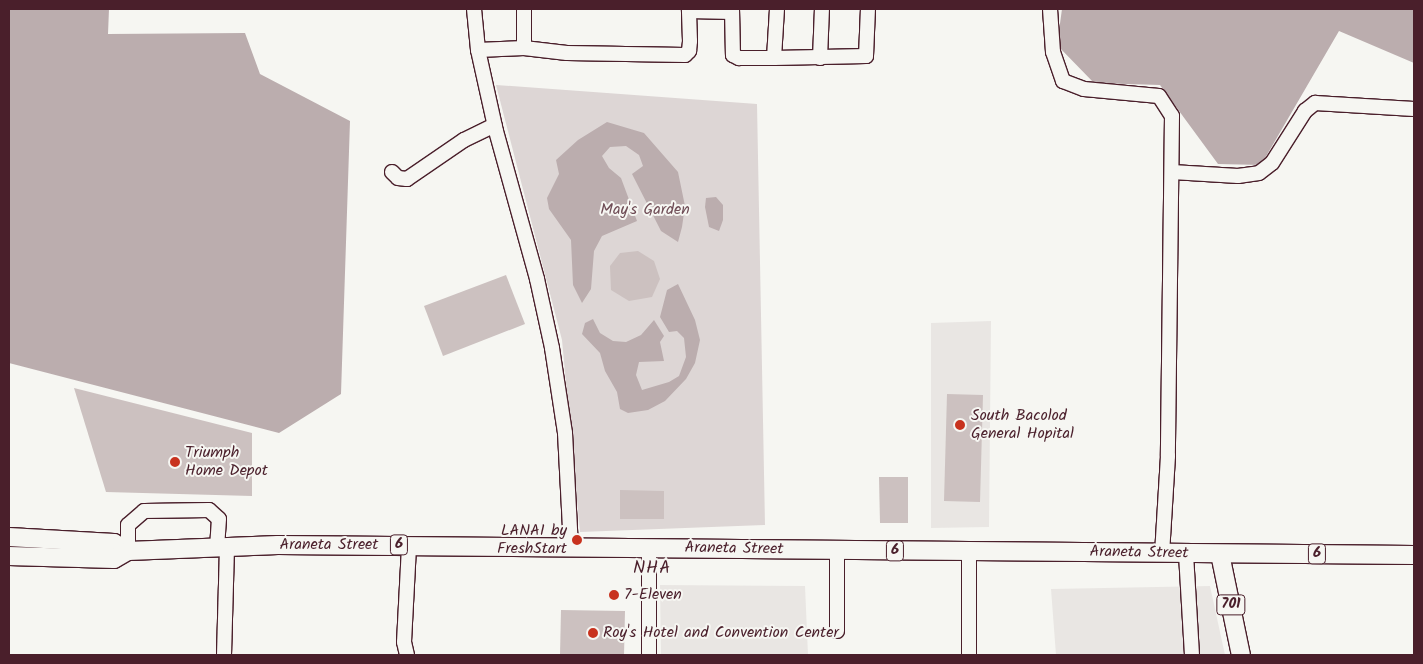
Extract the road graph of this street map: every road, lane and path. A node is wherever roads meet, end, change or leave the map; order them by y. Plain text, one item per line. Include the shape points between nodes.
1 (474, 9) edge
2 (524, 9) edge
3 (777, 9) edge
4 (822, 9) edge
5 (868, 9) edge
6 (1050, 9) edge
7 (689, 10) edge
8 (732, 10) edge
9 (524, 48) junction
10 (478, 50) junction
11 (774, 58) junction
12 (820, 58) junction
13 (1414, 109) edge
14 (495, 125) junction
15 (392, 172) dead end
16 (1172, 172) junction
17 (9, 537) edge
18 (409, 545) junction
19 (571, 547) junction
20 (222, 548) junction
21 (649, 548) junction
22 (837, 550) junction
23 (128, 551) junction
24 (969, 551) junction
25 (1162, 554) junction
26 (1186, 554) junction
27 (1220, 554) junction
28 (1414, 555) edge
29 (9, 556) edge
30 (837, 631) dead end
31 (224, 655) edge
32 (407, 655) edge
33 (649, 655) edge
34 (969, 655) edge
35 (1192, 655) edge
36 (1242, 655) edge

1 - 10 street
2 - 9 street
3 - 11 street
4 - 12 street
5 - 12 street via 866,56
6 - 16 street via 1053,52 1063,81 1084,89 1139,92 1164,100 1172,116
7 - 8 street
7 - 9 street via 689,51 684,55 567,53
8 - 11 street via 733,55 739,58
9 - 10 street
10 - 14 street
11 - 12 street
13 - 16 street via 1315,103 1305,111 1272,163 1259,174
14 - 15 street via 464,140 407,179 398,178
14 - 19 street via 537,279 552,348 565,433
16 - 25 street via 1168,456
17 - 23 main road, Araneta Street / 6 via 114,543
18 - 19 main road, Araneta Street / 6
18 - 20 main road, Araneta Street / 6
18 - 32 street via 404,642
19 - 21 main road, Araneta Street / 6
20 - 23 main road, Araneta Street / 6
20 - 23 street via 219,519 209,510 144,512 128,525
20 - 31 street
21 - 22 main road, Araneta Street / 6
21 - 33 street
22 - 24 main road, Araneta Street / 6
22 - 30 street
23 - 29 main road, Araneta Street / 6 via 114,558
24 - 25 main road, Araneta Street / 6
24 - 34 street
25 - 26 main road, Araneta Street / 6
26 - 27 main road, Araneta Street / 6
26 - 35 street
27 - 28 main road, 6
27 - 36 main road, 701

